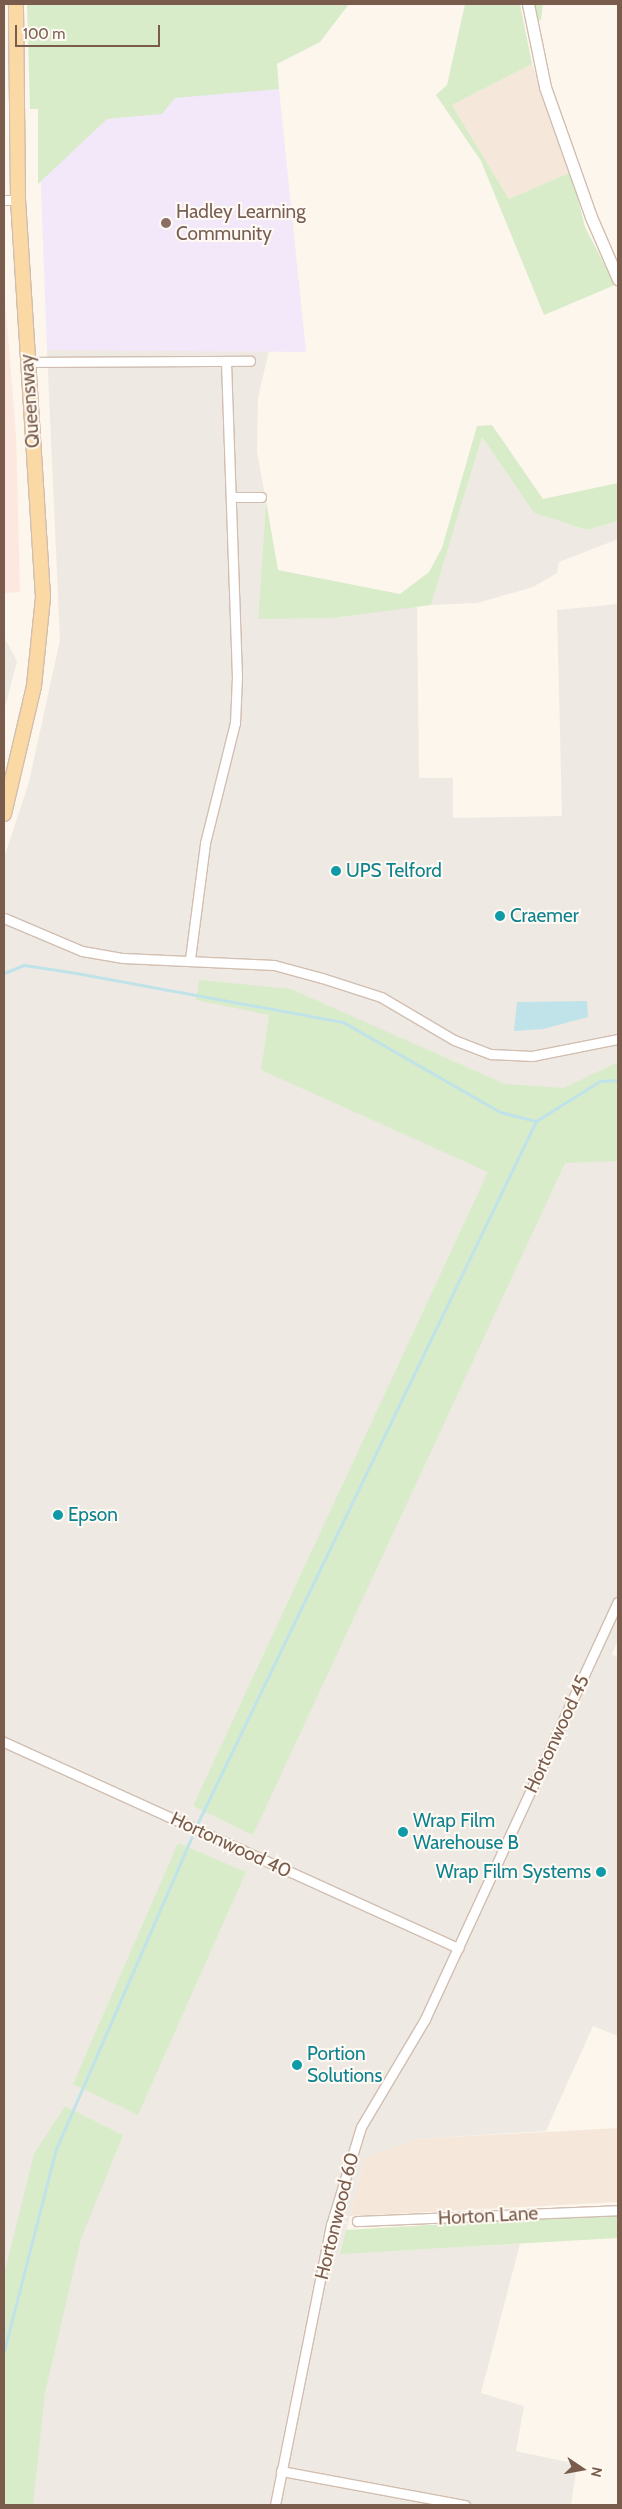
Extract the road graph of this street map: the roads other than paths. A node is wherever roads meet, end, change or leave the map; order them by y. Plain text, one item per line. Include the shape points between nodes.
1 (16, 4) edge
2 (528, 4) edge
3 (4, 200) edge
4 (18, 200) junction
5 (618, 278) edge
6 (250, 361) dead end
7 (27, 362) junction
8 (226, 363) junction
9 (231, 497) junction
10 (261, 497) dead end
11 (6, 799) edge
12 (4, 814) edge
13 (4, 918) edge
14 (190, 959) junction
15 (618, 1039) edge
16 (618, 1602) edge
17 (4, 1742) edge
18 (459, 1948) junction
19 (618, 2210) edge
20 (357, 2220) dead end
21 (281, 2471) junction
22 (275, 2505) edge
23 (465, 2505) edge

1 - 4 main road, Queensway
2 - 5 street via 545,87 591,218
3 - 4 street
4 - 7 main road, Queensway
6 - 8 street
7 - 8 street via 178,358
7 - 11 main road, Queensway via 43,597 34,686
8 - 9 street
9 - 10 street
9 - 14 street via 235,723 205,843
11 - 12 main road, Queensway
13 - 14 street via 82,951 123,958
14 - 15 street via 274,965 322,978 381,997 454,1040 491,1054 532,1056
16 - 18 street, Hortonwood 45
17 - 18 street, Hortonwood 40
18 - 21 street, Hortonwood 60 via 425,2019 360,2127 331,2225
19 - 20 street, Horton Lane
21 - 22 street, Hortonwood 60
21 - 23 street

